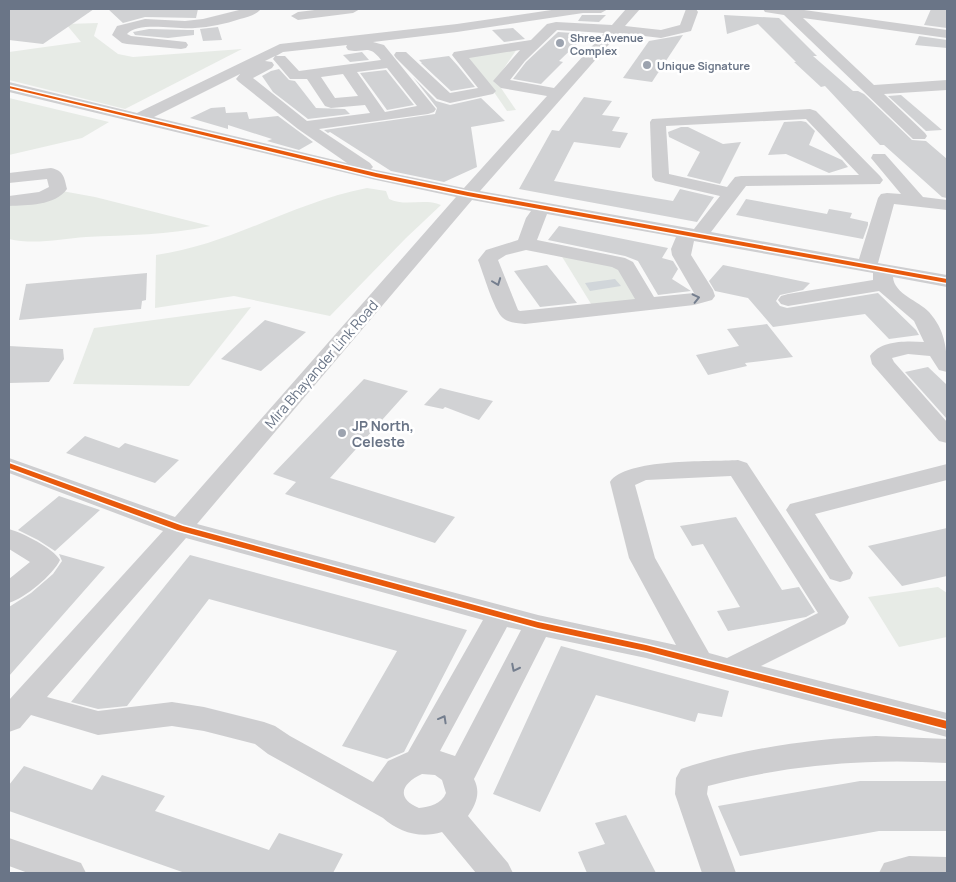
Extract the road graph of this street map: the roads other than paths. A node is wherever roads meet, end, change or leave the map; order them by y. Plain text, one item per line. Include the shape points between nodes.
1 (254, 9) edge
2 (353, 9) edge
3 (601, 9) edge
4 (633, 9) edge
5 (770, 9) edge
6 (827, 9) edge
7 (329, 10) edge
8 (691, 12) dead end
9 (789, 12) junction
10 (298, 16) dead end
11 (947, 24) edge
12 (616, 29) junction
13 (477, 34) dead end
14 (947, 34) edge
15 (536, 43) junction
16 (182, 45) dead end
17 (280, 59) junction
18 (391, 63) junction
19 (347, 69) junction
20 (311, 74) junction
21 (947, 85) edge
22 (9, 87) edge
23 (870, 90) junction
24 (558, 93) junction
25 (368, 100) junction
26 (381, 117) junction
27 (137, 119) junction
28 (304, 126) junction
29 (919, 136) dead end
30 (879, 158) dead end
31 (376, 175) junction
32 (9, 178) edge
33 (731, 193) junction
34 (468, 194) junction
35 (9, 201) edge
36 (917, 201) junction
37 (947, 205) edge
38 (542, 208) junction
39 (693, 235) junction
40 (526, 244) junction
41 (878, 273) junction
42 (947, 281) edge
43 (788, 300) dead end
44 (648, 304) junction
45 (942, 357) edge
46 (947, 436) edge
47 (9, 465) edge
48 (947, 472) edge
49 (180, 528) junction
50 (9, 538) edge
51 (840, 573) dead end
52 (9, 593) edge
53 (500, 614) junction
54 (538, 625) junction
55 (699, 661) junction
56 (730, 669) junction
57 (14, 712) edge
58 (947, 726) edge
59 (947, 751) edge
60 (419, 761) junction
61 (459, 778) junction
62 (391, 807) junction
63 (447, 816) junction
64 (9, 852) edge
65 (947, 872) edge
66 (68, 873) edge
67 (496, 873) edge
68 (719, 873) edge
69 (896, 873) edge

1 - 16 street via 229,19 185,25 131,26 122,29 119,35 127,40
2 - 7 street
3 - 27 street via 280,48
4 - 12 street, Mira Bhayander Link Road
5 - 9 street
6 - 11 street
7 - 10 street
8 - 12 street via 686,28 661,34
9 - 14 street
9 - 23 street
12 - 15 street via 556,26
12 - 24 street, Mira Bhayander Link Road
13 - 15 street via 402,46 397,50 447,98 488,90 459,55
15 - 24 street via 502,82
17 - 18 street via 292,54 369,44 379,48
17 - 20 street via 295,76
17 - 28 street via 244,79
18 - 19 street
18 - 26 street via 428,109
19 - 20 street
19 - 25 street
20 - 25 street via 331,103
21 - 23 street
22 - 27 street
23 - 29 street
24 - 34 street, Mira Bhayander Link Road
25 - 26 street
26 - 28 street
27 - 31 street
28 - 31 street
30 - 36 street
31 - 34 street
32 - 35 street via 51,173 55,175 58,189 46,196
33 - 33 street via 661,177 658,122 810,114 874,180 741,181
33 - 39 street
34 - 38 street
34 - 49 street, Mira Bhayander Link Road
36 - 37 street
36 - 41 street via 887,198
38 - 39 street
38 - 40 street
39 - 41 street
44 -> 39 street via 705,296 704,289 682,259 681,250
40 - 44 street via 626,266
40 -> 44 street via 499,251 488,260 509,313 515,317
41 - 42 street
41 - 43 street
41 - 45 street via 893,294 913,307 924,320
45 - 46 street via 914,348 887,351 881,356 883,364
47 - 49 street
48 - 51 street via 799,510
49 - 53 street
49 - 57 street, Mira Bhayander Link Road
50 - 52 street via 47,560
53 - 54 street
60 -> 53 street
54 - 55 street
54 -> 61 street
55 - 56 street
55 - 56 street via 642,558 622,482 641,473 738,468 835,617
56 - 58 street
57 - 62 street via 98,723 172,714 264,734
59 - 68 street via 908,747 815,752 692,778 691,794
60 - 61 street via 442,764
60 - 62 street via 398,770 391,778 387,798
61 - 63 street via 461,798
62 - 63 street via 410,820 436,821
63 - 67 street
64 - 66 street
65 - 69 street

